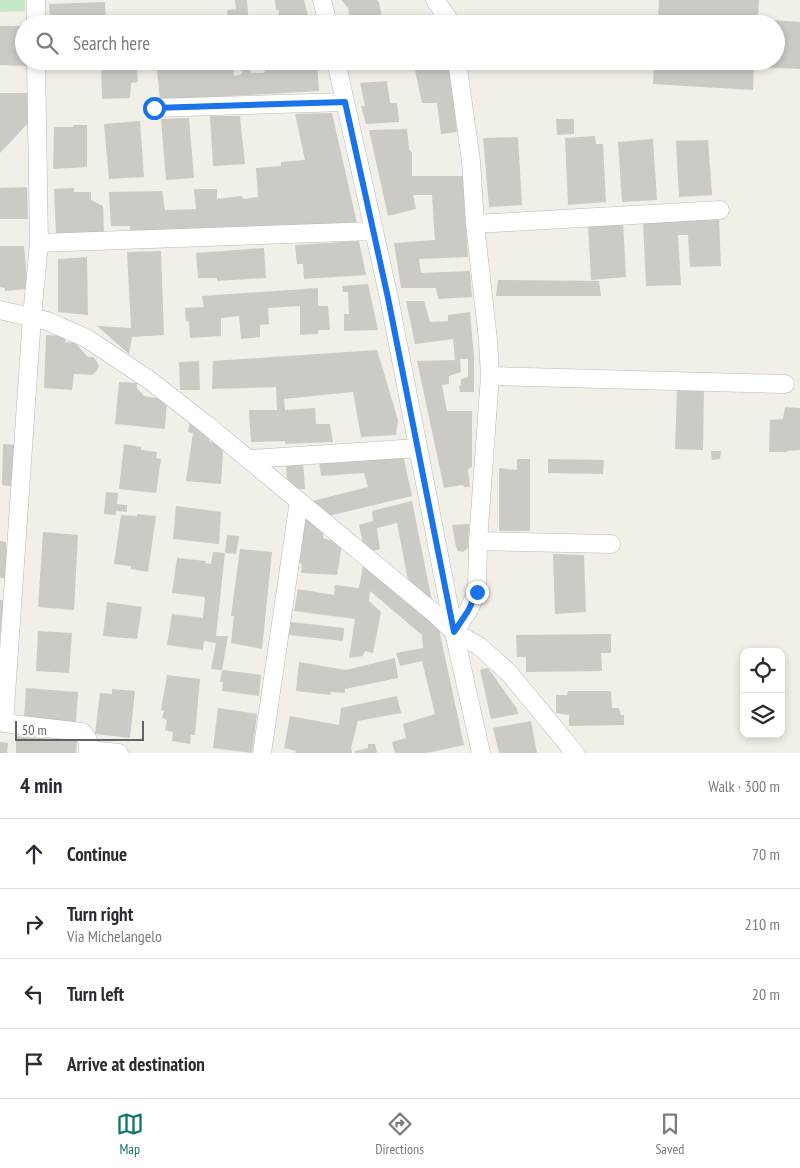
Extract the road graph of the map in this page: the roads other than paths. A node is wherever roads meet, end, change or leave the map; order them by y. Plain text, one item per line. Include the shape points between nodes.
1 (36, 0) edge
2 (322, 0) edge
3 (435, 0) edge
4 (448, 0) edge
5 (36, 15) edge
6 (326, 15) edge
7 (445, 15) edge
8 (450, 15) edge
9 (36, 70) edge
10 (338, 70) edge
11 (458, 70) edge
12 (345, 102) junction
13 (154, 108) dead end
14 (720, 210) dead end
15 (475, 224) junction
16 (374, 231) junction
17 (39, 243) junction
18 (0, 310) edge
19 (32, 317) junction
20 (490, 376) junction
21 (785, 384) dead end
22 (418, 448) junction
23 (249, 459) junction
24 (299, 501) junction
25 (478, 541) junction
26 (610, 544) dead end
27 (454, 632) junction
28 (88, 751) edge
29 (476, 752) edge
30 (120, 753) edge
31 (262, 753) edge
32 (575, 753) edge

1 - 5 street
2 - 6 street
3 - 7 street
4 - 8 street
9 - 17 street
10 - 12 street
11 - 15 street via 471,161
12 - 13 street
12 - 16 street
14 - 15 street
15 - 20 street
16 - 17 street
16 - 22 street
17 - 19 street
18 - 19 street
19 - 23 street via 86,338 148,380
19 - 28 street via 4,723 82,732 88,740
20 - 21 street
20 - 25 street
22 - 23 street
22 - 27 street
23 - 24 street
24 - 27 street
24 - 31 street
25 - 26 street
25 - 27 street via 477,592
27 - 29 street
27 - 32 street via 479,646 509,673
28 - 30 street

